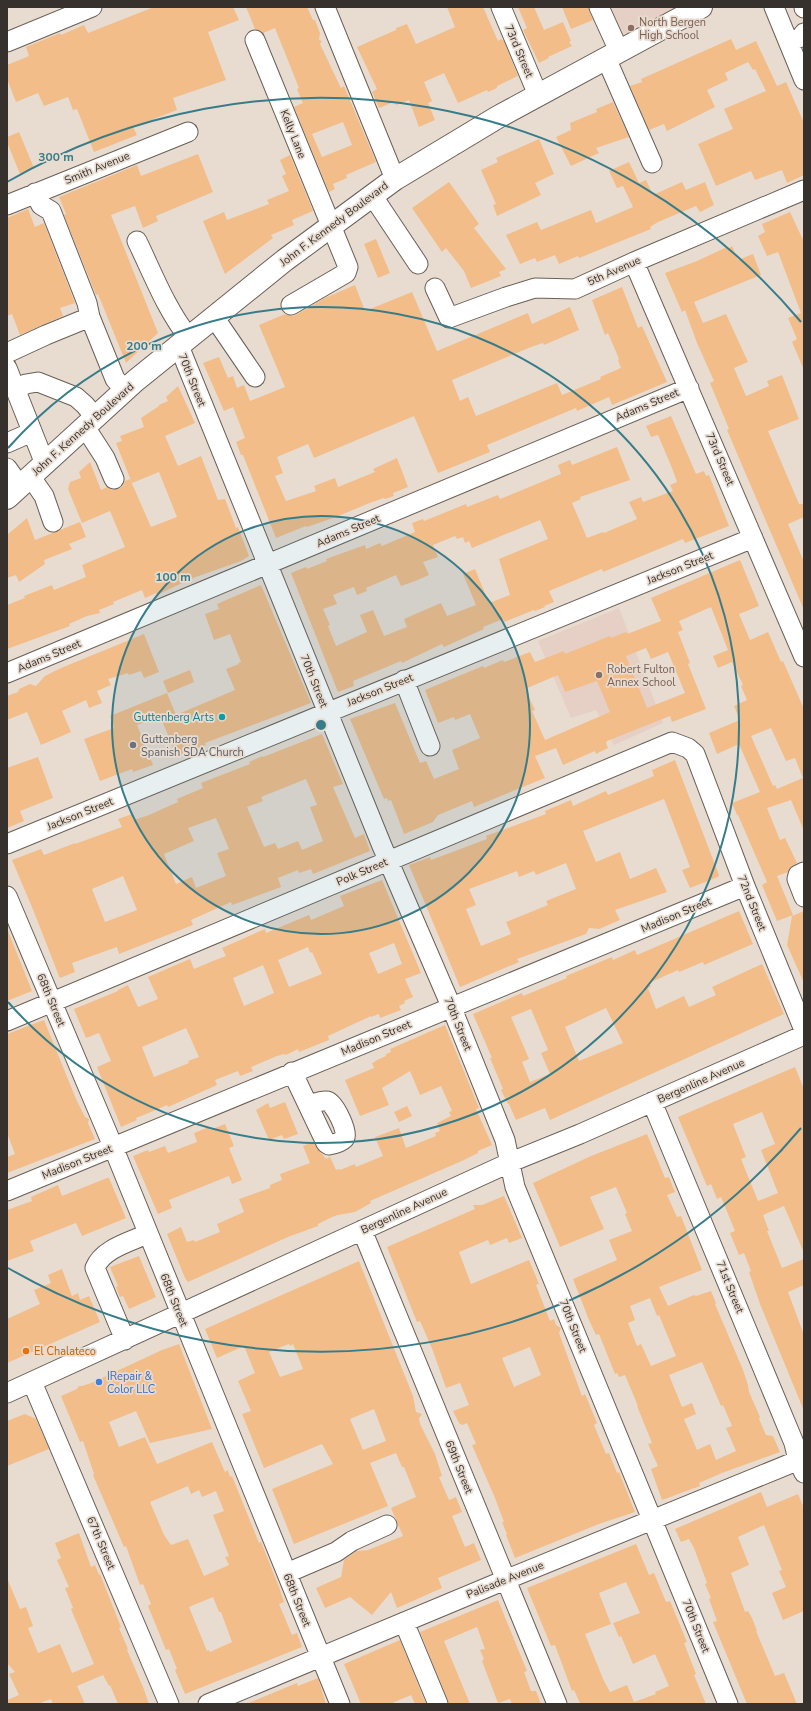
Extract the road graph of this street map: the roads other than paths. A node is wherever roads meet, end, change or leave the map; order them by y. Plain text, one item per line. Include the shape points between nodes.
1 (92, 7) edge
2 (325, 7) edge
3 (501, 7) edge
4 (599, 7) edge
5 (701, 7) edge
6 (779, 9) edge
7 (796, 38) edge
8 (255, 40) dead end
9 (7, 42) edge
10 (613, 55) junction
11 (804, 80) edge
12 (538, 95) junction
13 (188, 132) dead end
14 (652, 162) dead end
15 (395, 179) junction
16 (35, 193) junction
17 (803, 194) edge
18 (372, 196) junction
19 (7, 205) edge
20 (331, 228) junction
21 (137, 241) dead end
22 (634, 262) junction
23 (418, 264) dead end
24 (435, 288) dead end
25 (291, 305) dead end
26 (214, 317) junction
27 (90, 318) junction
28 (184, 342) junction
29 (7, 353) edge
30 (7, 368) edge
31 (255, 377) dead end
32 (689, 388) junction
33 (15, 389) junction
34 (125, 390) junction
35 (90, 422) junction
36 (32, 432) junction
37 (7, 443) edge
38 (7, 468) edge
39 (114, 479) dead end
40 (25, 481) edge
41 (54, 522) dead end
42 (753, 538) junction
43 (268, 564) junction
44 (804, 657) edge
45 (7, 673) edge
46 (404, 680) junction
47 (327, 712) junction
48 (430, 746) dead end
49 (702, 775) joint
50 (7, 844) edge
51 (388, 861) junction
52 (804, 872) edge
53 (745, 886) junction
54 (7, 896) edge
55 (804, 897) edge
56 (52, 1003) junction
57 (451, 1006) junction
58 (7, 1021) edge
59 (804, 1030) edge
60 (804, 1035) edge
61 (292, 1072) junction
62 (652, 1102) junction
63 (308, 1105) dead end
64 (113, 1148) junction
65 (511, 1162) junction
66 (7, 1191) edge
67 (362, 1230) junction
68 (147, 1234) junction
69 (180, 1314) junction
70 (125, 1340) junction
71 (32, 1382) junction
72 (7, 1393) edge
73 (802, 1464) edge
74 (653, 1519) junction
75 (388, 1526) dead end
76 (287, 1573) junction
77 (505, 1580) junction
78 (404, 1622) junction
79 (320, 1657) junction
80 (170, 1704) edge
81 (208, 1704) edge
82 (340, 1704) edge
83 (438, 1704) edge
84 (557, 1704) edge
85 (728, 1704) edge

1 - 9 street
2 - 15 street
3 - 12 street, 73rd Street
4 - 10 street
5 - 10 main road, John F. Kennedy Boulevard
6 - 7 street
7 - 11 street
8 - 20 street, Kelly Lane
10 - 12 main road, John F. Kennedy Boulevard
10 - 14 street
12 - 15 main road, John F. Kennedy Boulevard
13 - 16 street, Smith Avenue
15 - 18 main road, John F. Kennedy Boulevard
16 - 19 street, Smith Avenue
16 - 27 street via 41,205 51,211 87,303
17 - 22 street, 5th Avenue
18 - 20 main road, John F. Kennedy Boulevard
18 - 23 street
20 - 25 street, Kelly Lane via 348,266 346,273
20 - 26 main road, John F. Kennedy Boulevard via 285,260
21 - 28 street, 70th Street via 179,325
22 - 24 street, 5th Avenue via 575,289 535,288 449,318
22 - 32 street, 73rd Street
26 - 28 main road, John F. Kennedy Boulevard
26 - 31 street
27 - 29 street
27 - 34 street via 115,379
28 - 34 main road, John F. Kennedy Boulevard
28 - 43 street, 70th Street
30 - 33 street
32 - 42 street, 73rd Street
32 - 43 street, Adams Street
33 - 35 street via 38,382 76,397 85,405
33 - 36 street
34 - 35 main road, John F. Kennedy Boulevard
35 - 39 street
35 - 40 main road, John F. Kennedy Boulevard
36 - 37 street
36 - 40 street
38 - 40 street
40 - 41 street via 44,496
42 - 44 street, 73rd Street
42 - 46 street, Jackson Street
43 - 45 street, Adams Street
43 - 47 street, 70th Street
46 - 47 street, Jackson Street
46 - 48 street
47 - 50 street, Jackson Street
47 - 51 street, 70th Street
49 - 51 street, Polk Street via 695,754 688,748 672,742
49 - 53 street, 72nd Street
51 - 56 street, Polk Street
51 - 57 street, 70th Street
52 - 55 street via 798,875 797,879
53 - 57 street, Madison Street
53 - 59 street, 72nd Street
54 - 56 street, 68th Street
56 - 58 street, Polk Street
56 - 64 street, 68th Street
57 - 61 street, Madison Street
57 - 65 street, 70th Street via 506,1140
60 - 62 street, Bergenline Avenue
61 - 63 street
61 - 64 street, Madison Street
62 - 65 street, Bergenline Avenue
62 - 73 street, 71st Street
64 - 66 street, Madison Street
64 - 68 street, 68th Street
65 - 67 street, Bergenline Avenue
65 - 74 street, 70th Street via 516,1186
67 - 69 street, Bergenline Avenue
67 - 77 street, 69th Street
68 - 69 street, 68th Street
68 - 70 street via 106,1253 98,1260 95,1268
69 - 70 street, Bergenline Avenue
69 - 76 street, 68th Street
70 - 71 street, Bergenline Avenue
71 - 72 street, Bergenline Avenue
71 - 80 street, 67th Street
73 - 74 street, Palisade Avenue
74 - 77 street, Palisade Avenue
74 - 85 street, 70th Street
75 - 76 street
76 - 79 street, 68th Street
77 - 78 street, Palisade Avenue
77 - 84 street, 69th Street
78 - 79 street, Palisade Avenue
78 - 83 street
79 - 81 street, Palisade Avenue
79 - 82 street, 68th Street

